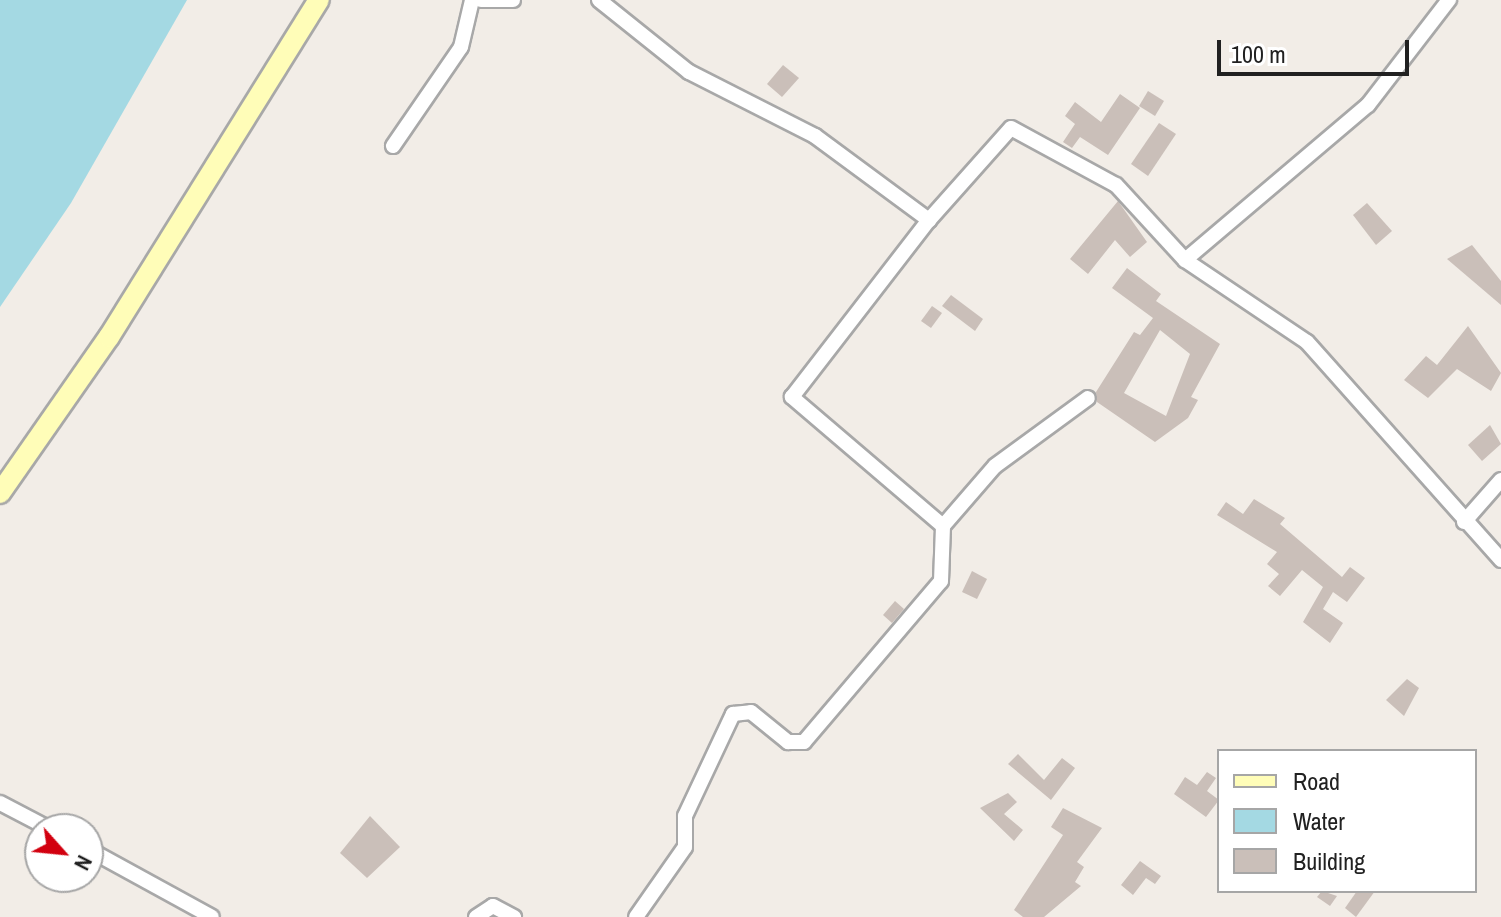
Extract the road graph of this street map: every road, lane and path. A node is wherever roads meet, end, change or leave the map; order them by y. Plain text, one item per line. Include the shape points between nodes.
1 (319, 0) edge
2 (472, 0) edge
3 (481, 0) edge
4 (513, 0) edge
5 (599, 0) edge
6 (1449, 0) edge
7 (393, 146) dead end
8 (929, 220) junction
9 (1185, 260) junction
10 (1088, 398) dead end
11 (1501, 480) edge
12 (0, 493) edge
13 (1464, 522) junction
14 (943, 526) junction
15 (1501, 560) edge
16 (1, 805) edge
17 (24, 816) edge
18 (104, 858) edge
19 (212, 917) edge
20 (476, 917) edge
21 (514, 917) edge
22 (636, 917) edge

1 - 12 main road via 109,337
2 - 7 street via 461,47
3 - 4 street
5 - 8 street via 689,72 815,136
6 - 9 street via 1368,105
8 - 9 street via 1002,132 1015,127 1121,189
8 - 14 street via 792,397
9 - 13 street via 1307,342
10 - 14 street via 995,466
11 - 13 street
13 - 15 street
14 - 22 street via 945,558 936,590 821,730 794,743 751,712 733,714 685,816 685,847
16 - 17 street
18 - 19 street
20 - 21 street via 493,906

